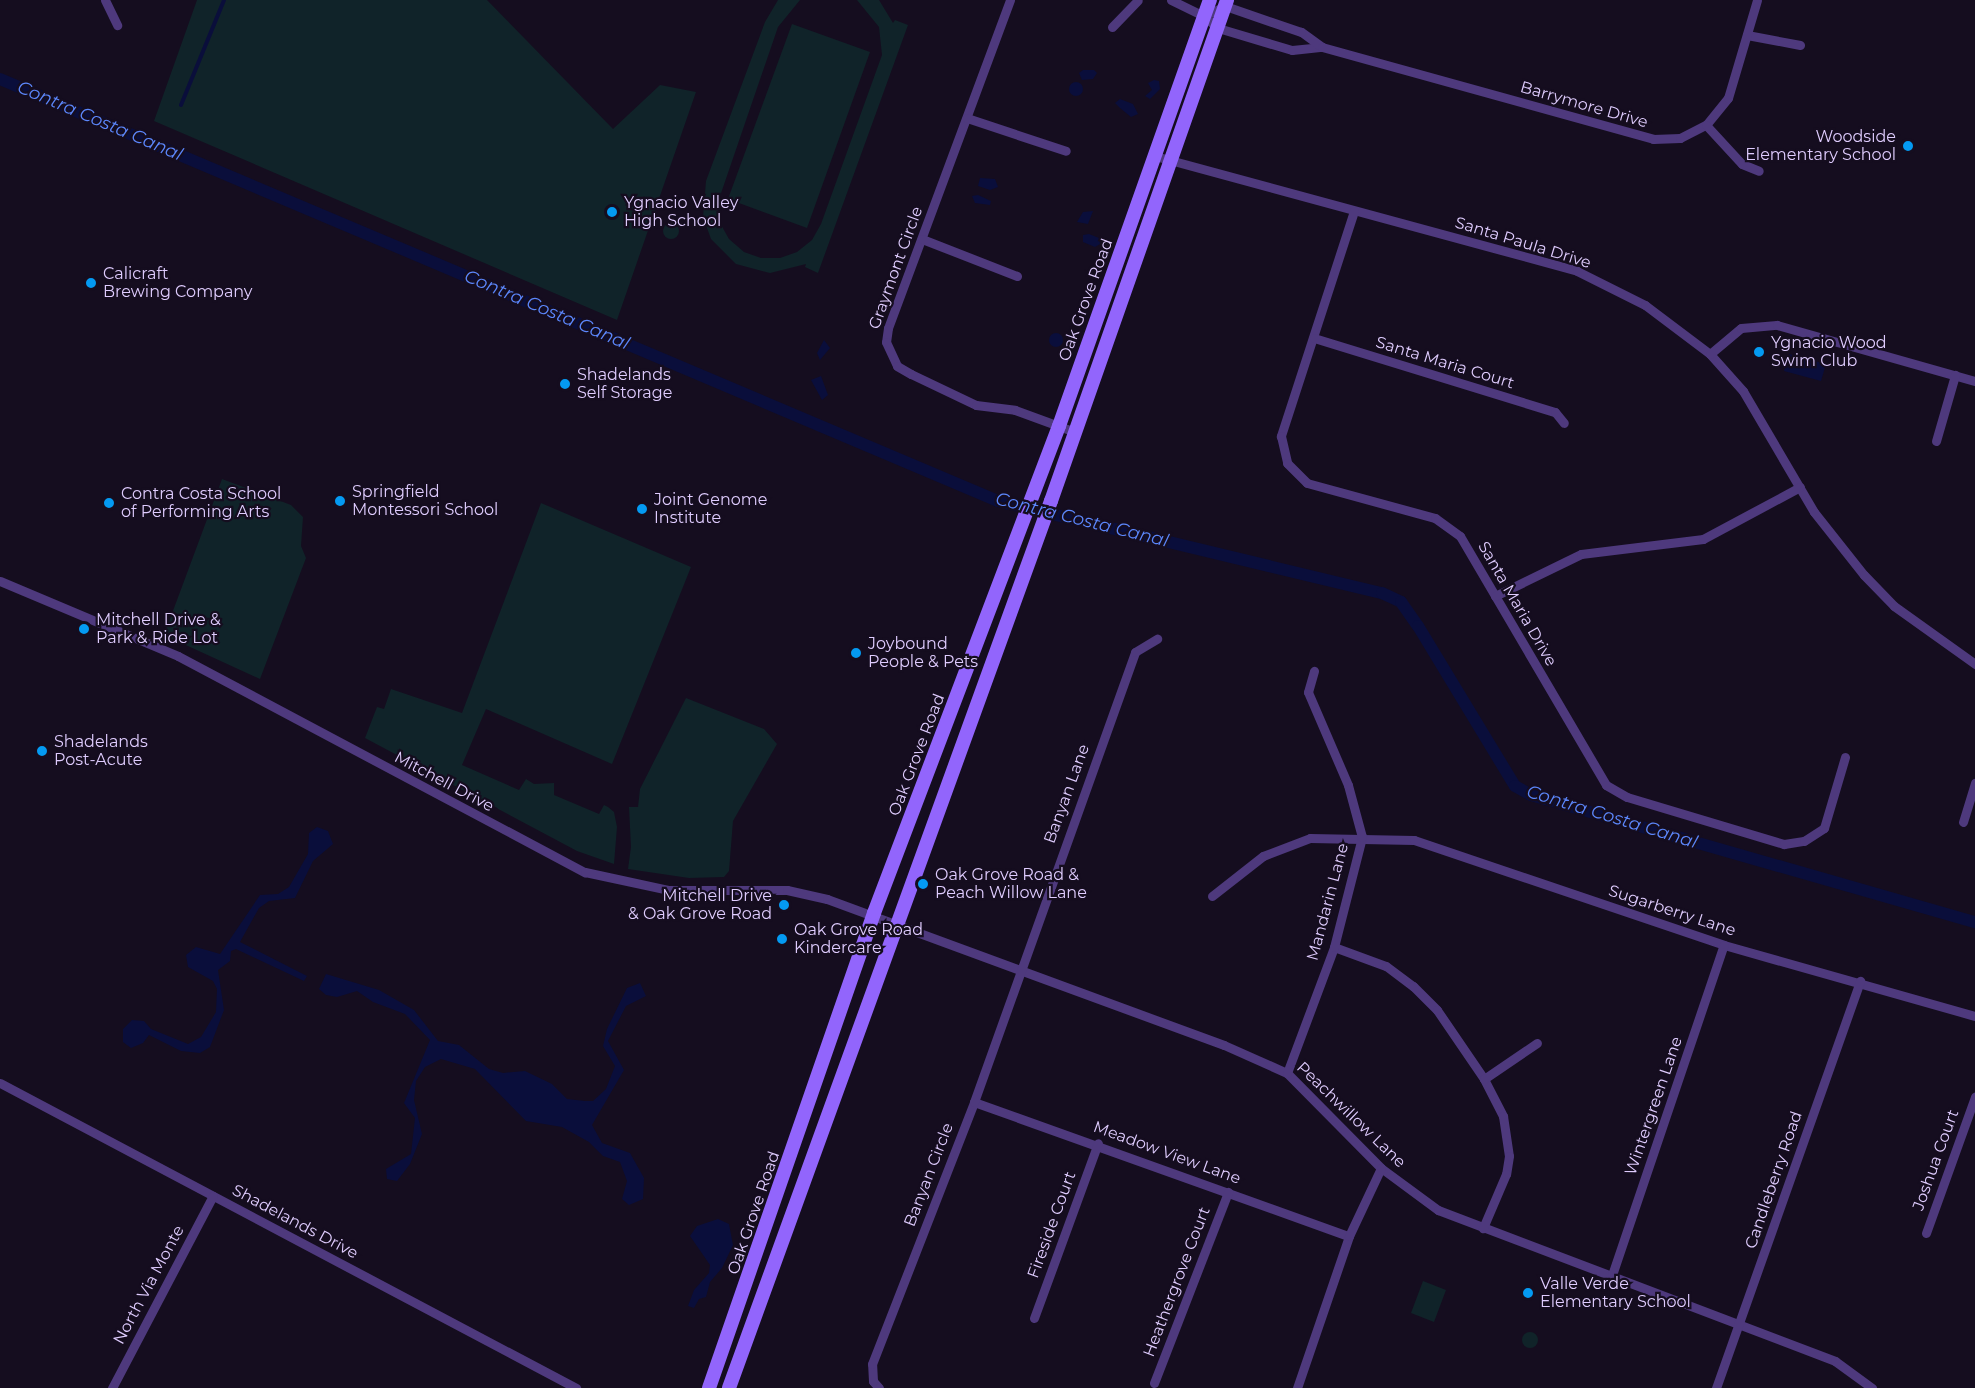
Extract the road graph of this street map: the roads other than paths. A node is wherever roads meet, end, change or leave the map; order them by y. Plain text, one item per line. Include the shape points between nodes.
1 (105, 0) edge
2 (1010, 0) edge
3 (1138, 0) edge
4 (1171, 0) edge
5 (1210, 0) edge
6 (1757, 0) edge
7 (1226, 3) edge
8 (1204, 16) junction
9 (117, 25) dead end
10 (1112, 27) dead end
11 (1218, 28) junction
12 (1747, 34) junction
13 (1800, 45) dead end
14 (1322, 47) junction
15 (967, 118) junction
16 (1706, 125) junction
17 (1066, 151) dead end
18 (1155, 156) junction
19 (1170, 161) junction
20 (1759, 171) dead end
21 (1354, 211) junction
22 (922, 239) junction
23 (1017, 276) dead end
24 (1314, 338) junction
25 (1710, 354) junction
26 (1955, 375) junction
27 (1975, 381) edge
28 (1564, 423) dead end
29 (1059, 426) junction
30 (1075, 432) junction
31 (1936, 441) dead end
32 (1800, 487) junction
33 (1017, 537) junction
34 (0, 581) edge
35 (1495, 596) junction
36 (1013, 603) junction
37 (1156, 639) dead end
38 (1975, 664) edge
39 (1314, 671) dead end
40 (1845, 757) dead end
41 (1975, 783) edge
42 (1963, 822) dead end
43 (1362, 837) junction
44 (1212, 896) dead end
45 (874, 913) junction
46 (899, 923) junction
47 (1724, 945) junction
48 (1334, 947) junction
49 (1018, 970) junction
50 (1860, 981) junction
51 (1975, 1016) edge
52 (1537, 1043) dead end
53 (1287, 1073) junction
54 (1485, 1079) junction
55 (0, 1083) edge
56 (1975, 1097) edge
57 (974, 1102) junction
58 (1098, 1143) junction
59 (1381, 1168) junction
60 (1228, 1192) junction
61 (213, 1196) junction
62 (1483, 1228) junction
63 (1926, 1233) dead end
64 (1348, 1236) junction
65 (1612, 1275) junction
66 (1034, 1318) dead end
67 (1739, 1326) junction
68 (1154, 1383) dead end
69 (111, 1388) edge
70 (576, 1388) edge
71 (709, 1388) edge
72 (729, 1388) edge
73 (879, 1388) edge
74 (1297, 1388) edge
75 (1716, 1388) edge
76 (1872, 1388) edge

1 - 9 street
2 - 15 street, Graymont Circle
3 - 10 street
4 - 8 street
5 - 8 main road, Oak Grove Road
6 - 12 street, Barrymore Drive
7 - 8 street
7 - 11 main road, Oak Grove Road
7 - 14 street, Barrymore Drive via 1301,32
8 - 11 street, Barrymore Drive
8 - 18 main road, Oak Grove Road
11 - 14 street, Barrymore Drive via 1292,50
11 - 19 main road, Oak Grove Road
12 - 13 street
12 - 16 street, Barrymore Drive via 1728,98
14 - 16 street, Barrymore Drive via 1653,139 1680,138
15 - 17 street
15 - 22 street, Graymont Circle
16 - 20 street via 1742,164
18 - 19 street, Santa Paula Drive
18 - 29 main road, Oak Grove Road
19 - 21 street, Santa Paula Drive
19 - 30 main road, Oak Grove Road
21 - 24 street, Santa Maria Drive
21 - 25 street, Santa Paula Drive via 1577,272 1645,305
22 - 23 street
22 - 29 street, Graymont Circle via 888,328 886,342 897,366 976,405 1016,410
24 - 28 street, Santa Maria Court via 1555,412
24 - 35 street, Santa Maria Drive via 1281,436 1287,463 1307,483 1435,518 1460,536
25 - 26 street via 1741,328 1777,325
25 - 32 street, Santa Paula Drive via 1755,406
26 - 27 street
26 - 31 street
29 - 30 street, Graymont Circle
29 - 33 main road, Oak Grove Road
30 - 36 main road, Oak Grove Road
32 - 35 street via 1703,539 1581,554
32 - 38 street, Santa Paula Drive via 1837,543 1894,606
33 - 36 main road via 1022,544 1006,588
33 - 45 main road, Oak Grove Road
34 - 45 street, Mitchell Drive via 178,656 585,872 669,890 787,890
35 - 40 street, Santa Maria Drive via 1606,785 1627,797 1784,844 1804,841 1824,828
36 - 46 main road, Oak Grove Road
37 - 49 street, Banyan Lane via 1135,652
39 - 43 street, Mandarin Lane via 1308,692 1348,785
41 - 42 street
43 - 44 street, Sugarberry Lane via 1310,838 1273,853
43 - 47 street, Sugarberry Lane via 1414,840
43 - 48 street, Mandarin Lane
45 - 46 street, Mitchell Drive
45 - 71 main road, Oak Grove Road
46 - 49 street, Peachwillow Lane
46 - 72 main road, Oak Grove Road
47 - 50 street, Sugarberry Lane
47 - 65 street, Wintergreen Lane
48 - 53 street, Mandarin Lane
48 - 54 street via 1386,966 1413,986 1437,1010
49 - 53 street, Peachwillow Lane via 1224,1045
49 - 57 street, Banyan Circle
50 - 51 street, Sugarberry Lane
50 - 67 street, Candleberry Road
52 - 54 street
53 - 59 street, Peachwillow Lane
54 - 62 street via 1503,1116 1509,1156
55 - 61 street, Shadelands Drive
56 - 63 street, Joshua Court
57 - 58 street, Meadow View Lane
57 - 73 street, Banyan Circle via 872,1364 873,1381
58 - 60 street, Meadow View Lane
58 - 66 street, Fireside Court
59 - 62 street, Peachwillow Lane via 1438,1210
59 - 64 street
60 - 64 street, Meadow View Lane
60 - 68 street, Heathergrove Court
61 - 69 street, North Via Monte
61 - 70 street, Shadelands Drive
62 - 65 street, Peachwillow Lane
64 - 74 street
65 - 67 street, Peachwillow Lane
67 - 75 street, Candleberry Road
67 - 76 street, Peachwillow Lane via 1835,1361

